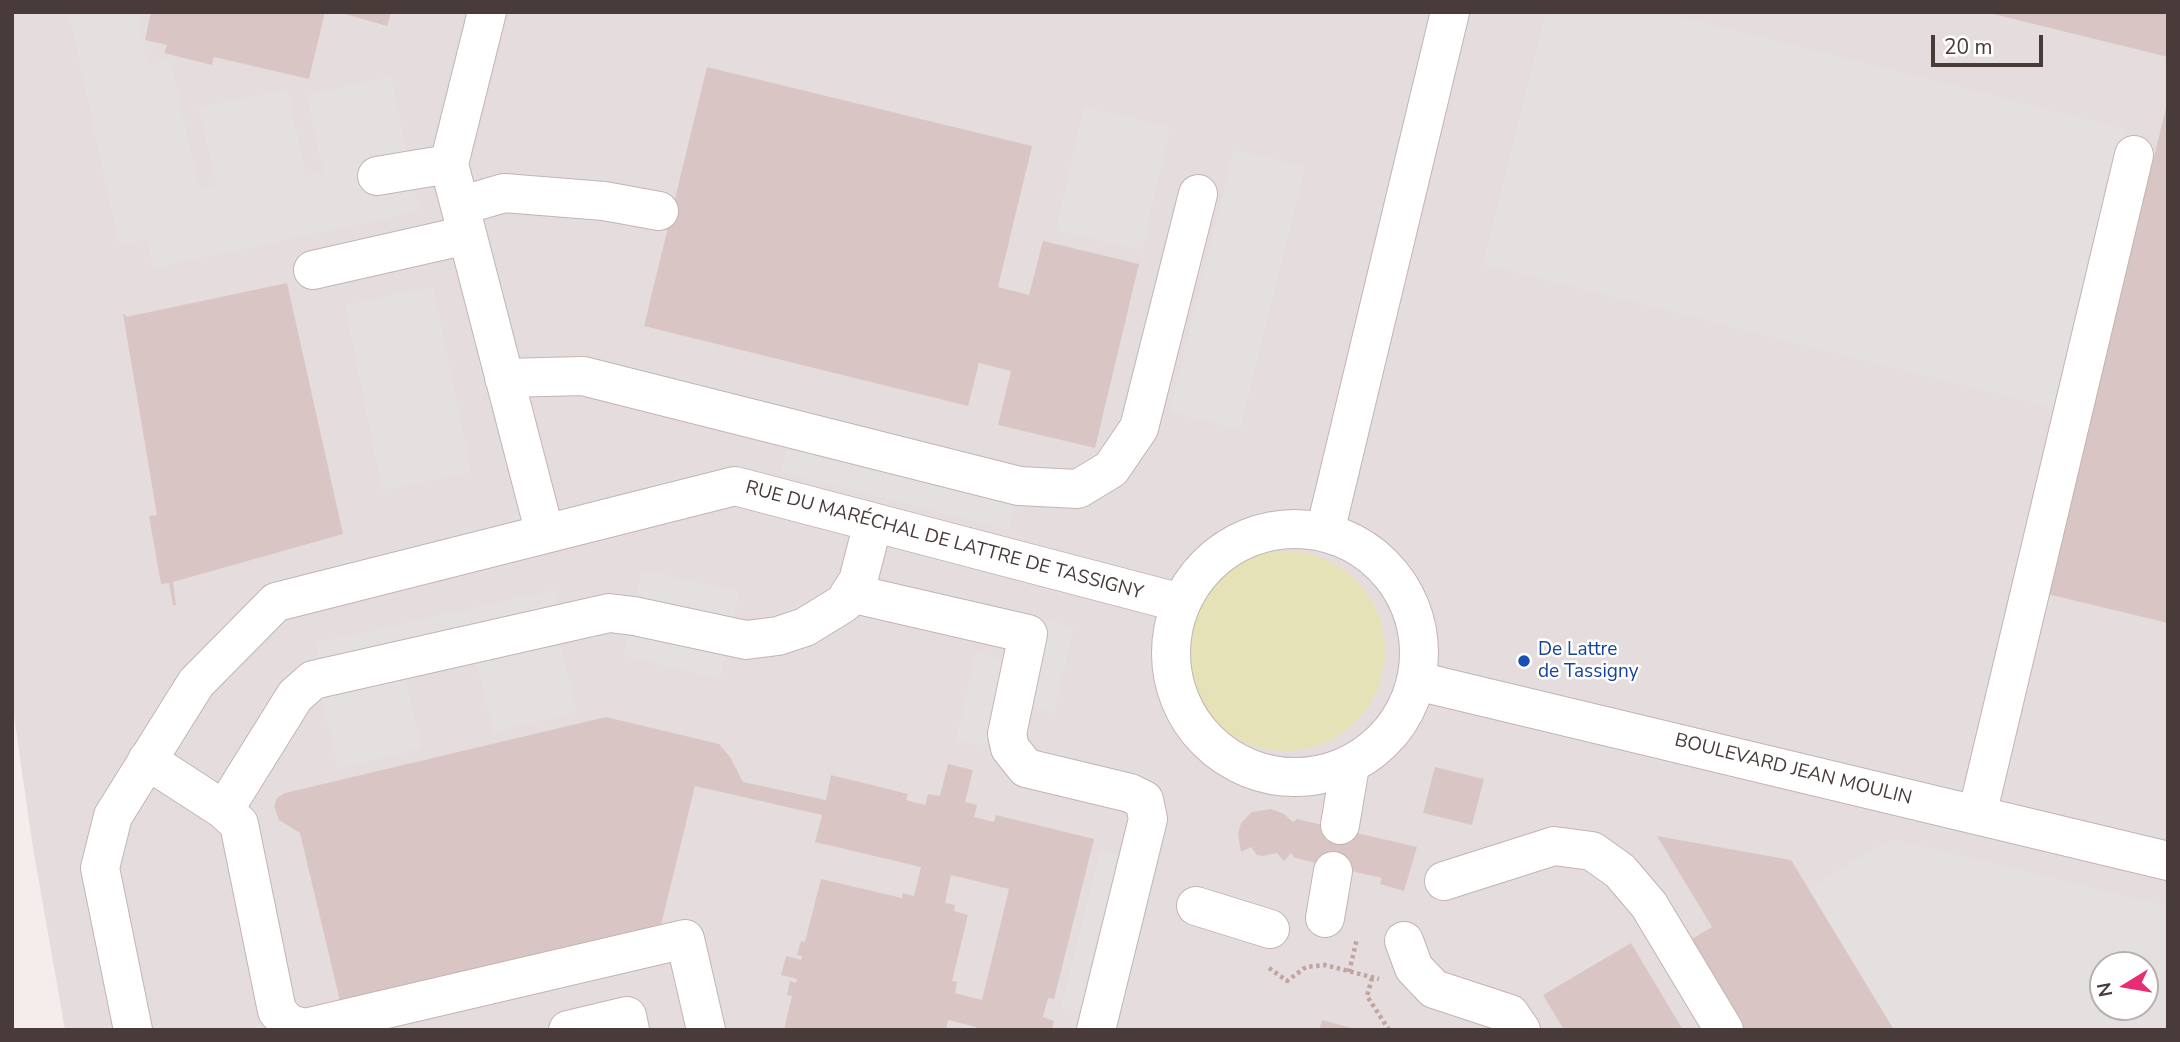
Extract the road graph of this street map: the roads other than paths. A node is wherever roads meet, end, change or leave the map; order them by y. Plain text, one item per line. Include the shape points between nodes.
1 (486, 12) edge
2 (1450, 12) edge
3 (2134, 155) dead end
4 (449, 164) junction
5 (377, 176) dead end
6 (1198, 194) dead end
7 (659, 211) dead end
8 (463, 221) junction
9 (313, 270) dead end
10 (505, 378) junction
11 (873, 523) junction
12 (1325, 532) junction
13 (545, 534) junction
14 (850, 593) junction
15 (1181, 603) junction
16 (1417, 681) junction
17 (147, 760) junction
18 (1350, 766) junction
19 (224, 810) junction
20 (1978, 815) junction
21 (1340, 825) dead end
22 (2168, 861) edge
23 (1333, 871) dead end
24 (1444, 881) dead end
25 (1196, 906) dead end
26 (1325, 918) dead end
27 (1263, 927) road end
28 (1409, 954) road end
29 (133, 1030) edge
30 (568, 1030) edge
31 (630, 1030) edge
32 (706, 1030) edge
33 (1096, 1030) edge
34 (1521, 1030) edge
35 (1724, 1030) edge

1 - 4 street
2 - 12 street
3 - 20 street
4 - 5 street
4 - 8 street
6 - 10 street via 1139,428 1111,469 1079,489 1019,486 583,376
7 - 8 street via 604,201 504,193
8 - 9 street
8 - 10 street
10 - 13 street
11 - 13 street, RUE DU MARÉCHAL DE LATTRE DE TASSIGNY via 735,486
11 - 14 street via 858,581
11 - 15 street, RUE DU MARÉCHAL DE LATTRE DE TASSIGNY
12 - 15 street via 1290,528 1256,534 1225,550 1199,573
12 - 16 street via 1361,547 1390,572 1410,605 1420,642
13 - 17 street, RUE DU MARÉCHAL DE LATTRE DE TASSIGNY via 276,602 196,683
14 - 19 street via 844,603 804,627 778,636 746,640 609,613 313,680 295,696
14 - 33 street via 1028,634 1007,734 1010,748 1026,768 1144,800 1148,819
15 - 18 street via 1172,638 1172,674 1184,708 1204,738 1231,760 1270,775 1310,777
16 - 18 street via 1404,715 1380,745
16 - 20 street, BOULEVARD JEAN MOULIN
17 - 19 street
17 - 29 street, RUE DU MARÉCHAL DE LATTRE DE TASSIGNY via 113,816 100,868
18 - 21 street
19 - 32 street via 239,824 277,1011 289,1024 305,1028 685,939
20 - 22 street, BOULEVARD JEAN MOULIN
23 - 26 street
24 - 35 street via 1554,846 1592,851 1620,871 1649,905
25 - 27 street
28 - 34 street via 1434,989 1510,1014
30 - 31 street via 627,1016

